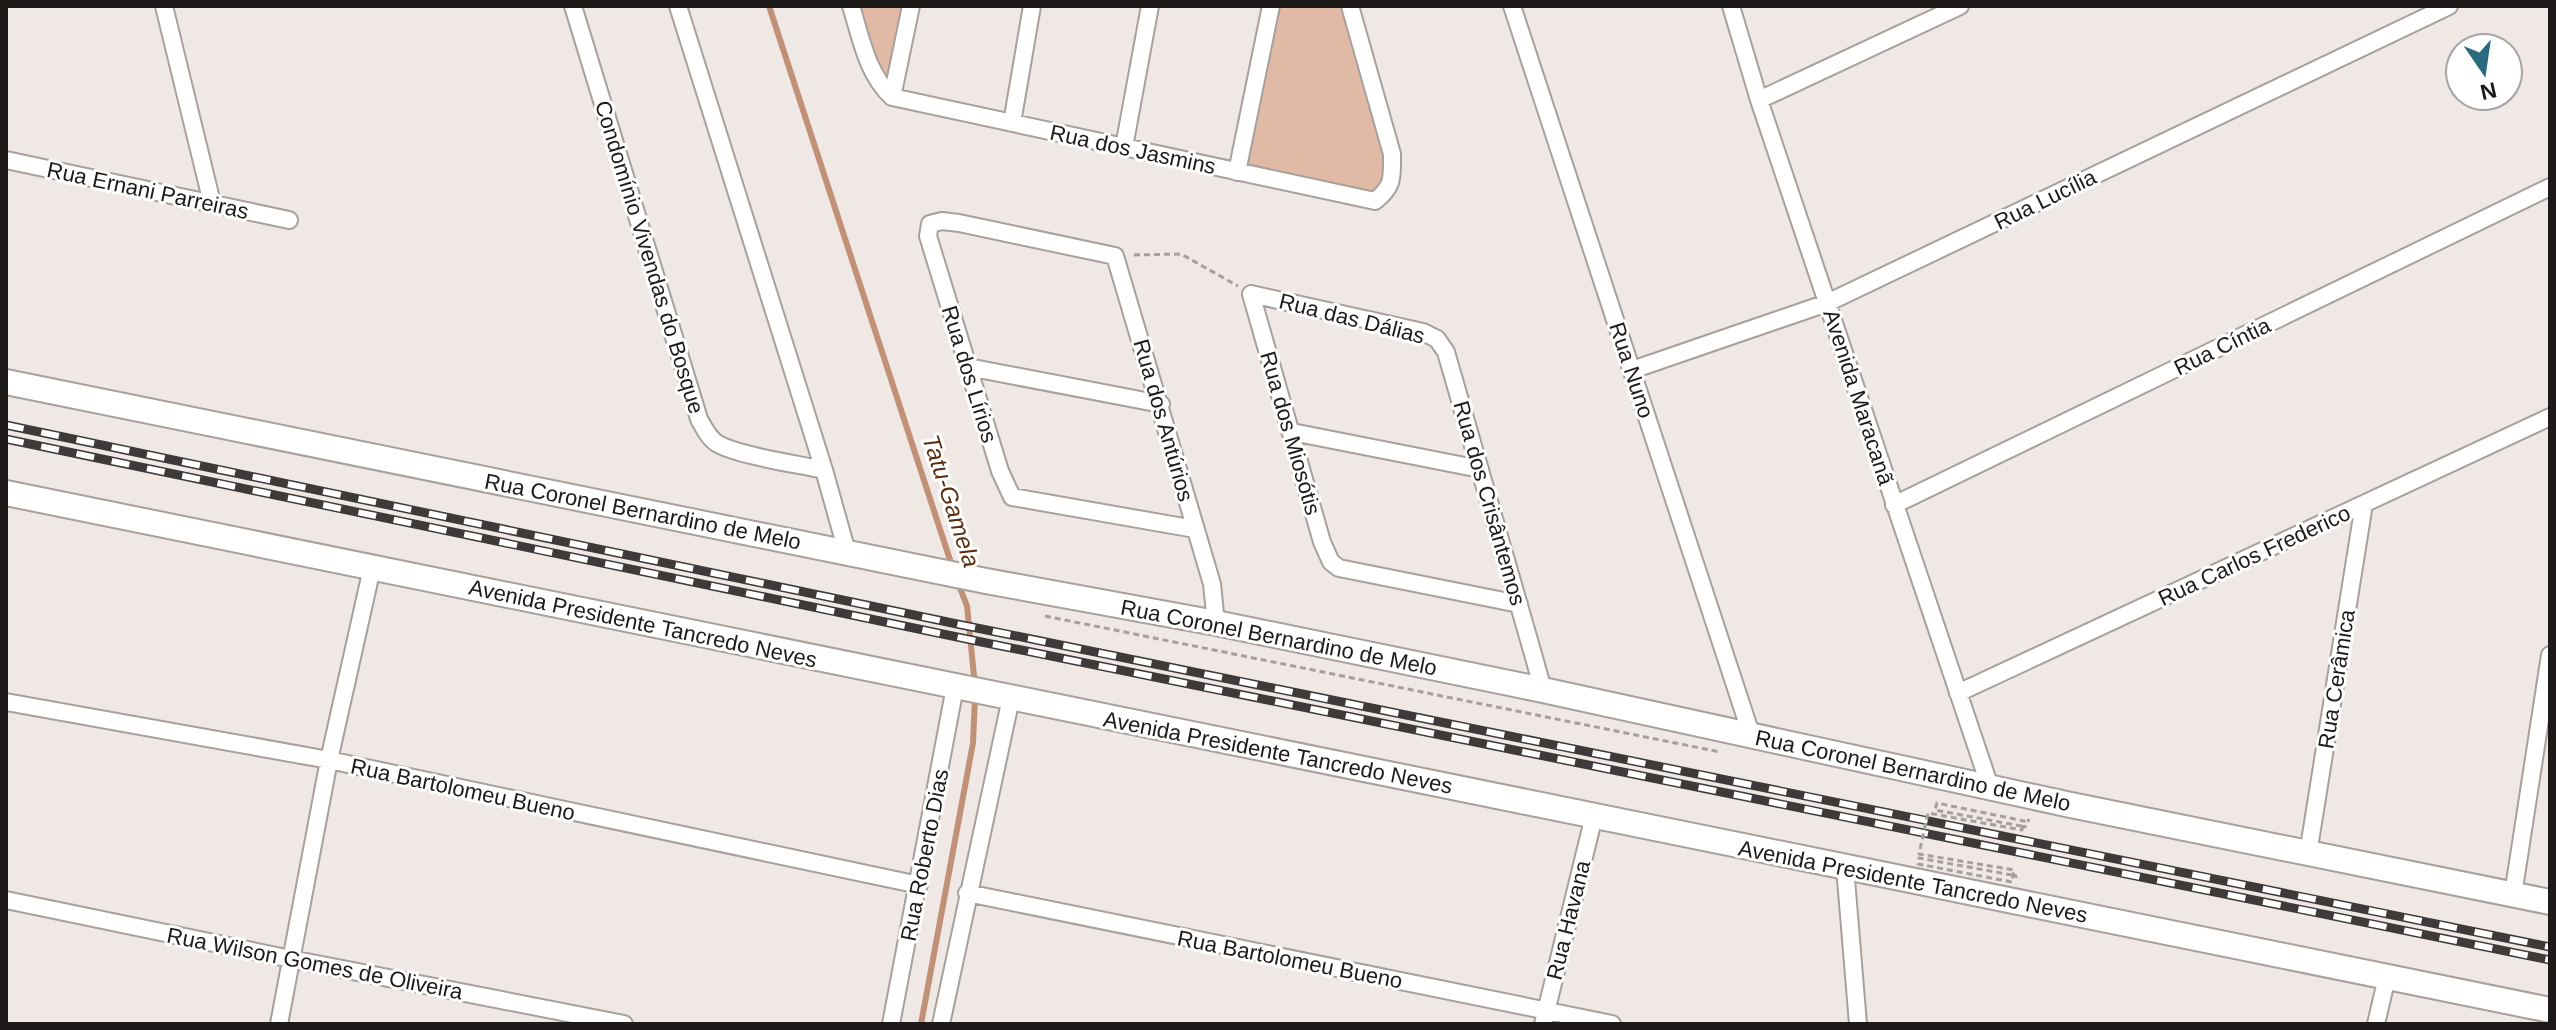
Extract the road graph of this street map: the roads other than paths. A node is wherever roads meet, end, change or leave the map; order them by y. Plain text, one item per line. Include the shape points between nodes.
1 (164, 6) edge
2 (573, 6) edge
3 (678, 6) edge
4 (851, 6) edge
5 (911, 6) edge
6 (1032, 6) edge
7 (1150, 6) edge
8 (1271, 6) edge
9 (1350, 6) edge
10 (1512, 6) edge
11 (1731, 6) edge
12 (1960, 6) edge
13 (2449, 6) edge
14 (892, 97) junction
15 (1759, 100) junction
16 (1012, 123) junction
17 (1124, 147) junction
18 (6, 160) edge
19 (1237, 172) junction
20 (2550, 187) edge
21 (212, 203) junction
22 (289, 220) dead end
23 (932, 248) joint
24 (1251, 294) joint
25 (1827, 303) junction
26 (1446, 352) joint
27 (968, 367) junction
28 (1632, 370) junction
29 (6, 382) edge
30 (1161, 404) junction
31 (2550, 417) edge
32 (1292, 432) junction
33 (1480, 469) junction
34 (824, 470) junction
35 (6, 493) edge
36 (2364, 504) junction
37 (1894, 505) junction
38 (1195, 529) junction
39 (847, 552) junction
40 (372, 568) junction
41 (1519, 604) junction
42 (1216, 623) junction
43 (2550, 655) edge
44 (960, 688) junction
45 (1543, 690) junction
46 (1958, 693) junction
47 (1008, 698) junction
48 (6, 702) edge
49 (1751, 734) junction
50 (329, 760) junction
51 (1990, 787) junction
52 (1594, 816) junction
53 (2308, 854) junction
54 (1845, 867) junction
55 (919, 885) junction
56 (967, 893) junction
57 (2513, 895) junction
58 (6, 900) edge
59 (2550, 902) edge
60 (291, 959) junction
61 (2387, 977) junction
62 (2550, 1010) edge
63 (1544, 1017) edge
64 (279, 1024) edge
65 (624, 1024) edge
66 (891, 1024) edge
67 (941, 1024) edge
68 (1612, 1024) edge
69 (1858, 1024) edge
70 (2376, 1024) edge

1 - 21 street
2 - 34 street, Condomínio Vivendas do Bosque via 706,433 716,444 734,450
3 - 34 street
4 - 14 street via 871,69
5 - 14 street
6 - 16 street
7 - 17 street
8 - 19 street
9 - 19 street, Rua dos Jasmins via 1392,154 1387,192 1375,201
10 - 28 street, Rua Nuno
11 - 15 street, Avenida Maracanã
12 - 15 street
13 - 25 street, Rua Lucília
14 - 16 street, Rua dos Jasmins
15 - 25 street, Avenida Maracanã
16 - 17 street, Rua dos Jasmins
17 - 19 street, Rua dos Jasmins
18 - 21 street, Rua Ernani Parreiras
20 - 37 street, Rua Cíntia
21 - 22 street, Rua Ernani Parreiras
23 - 27 street, Rua dos Lírios
23 - 30 street, Rua dos Antúrios via 930,224 942,221 1115,256
24 - 26 street, Rua das Dálias via 1423,332
24 - 32 street, Rua dos Miosótis
25 - 28 street, Rua Lucília
25 - 37 street, Avenida Maracanã
26 - 33 street, Rua dos Crisântemos
27 - 30 street
27 - 38 street, Rua dos Lírios via 1012,497
28 - 49 street, Rua Nuno
29 - 39 main road, Rua Coronel Bernardino de Melo
30 - 38 street, Rua dos Antúrios
31 - 36 street, Rua Carlos Frederico
32 - 33 street
32 - 41 street, Rua dos Miosótis via 1331,562 1339,568
33 - 41 street, Rua dos Crisântemos
34 - 39 street
35 - 40 main road, Avenida Presidente Tancredo Neves
36 - 46 street, Rua Carlos Frederico
36 - 53 street, Rua Cerâmica
37 - 46 street, Avenida Maracanã
38 - 42 street, Rua dos Antúrios via 1212,584
39 - 42 main road, Rua Coronel Bernardino de Melo
40 - 44 main road, Avenida Presidente Tancredo Neves
40 - 50 street
41 - 45 street, Rua dos Crisântemos
42 - 45 main road, Rua Coronel Bernardino de Melo
43 - 57 street
44 - 47 main road, Avenida Presidente Tancredo Neves
44 - 55 street, Rua Roberto Dias
45 - 49 main road, Rua Coronel Bernardino de Melo
46 - 51 street, Avenida Maracanã
47 - 52 main road, Avenida Presidente Tancredo Neves
47 - 56 street
48 - 50 street, Rua Bartolomeu Bueno
49 - 51 main road, Rua Coronel Bernardino de Melo
50 - 55 street, Rua Bartolomeu Bueno
50 - 60 street
51 - 53 main road, Rua Coronel Bernardino de Melo
52 - 54 main road, Avenida Presidente Tancredo Neves
52 - 63 street, Rua Havana
53 - 57 main road, Rua Coronel Bernardino de Melo
54 - 61 main road, Avenida Presidente Tancredo Neves
54 - 69 street
55 - 66 street, Rua Roberto Dias
56 - 63 street, Rua Bartolomeu Bueno
56 - 67 street
57 - 59 main road, Rua Coronel Bernardino de Melo
58 - 60 street, Rua Wilson Gomes de Oliveira
60 - 64 street
60 - 65 street, Rua Wilson Gomes de Oliveira
61 - 62 main road, Avenida Presidente Tancredo Neves
61 - 70 street
63 - 68 street, Rua Bartolomeu Bueno

